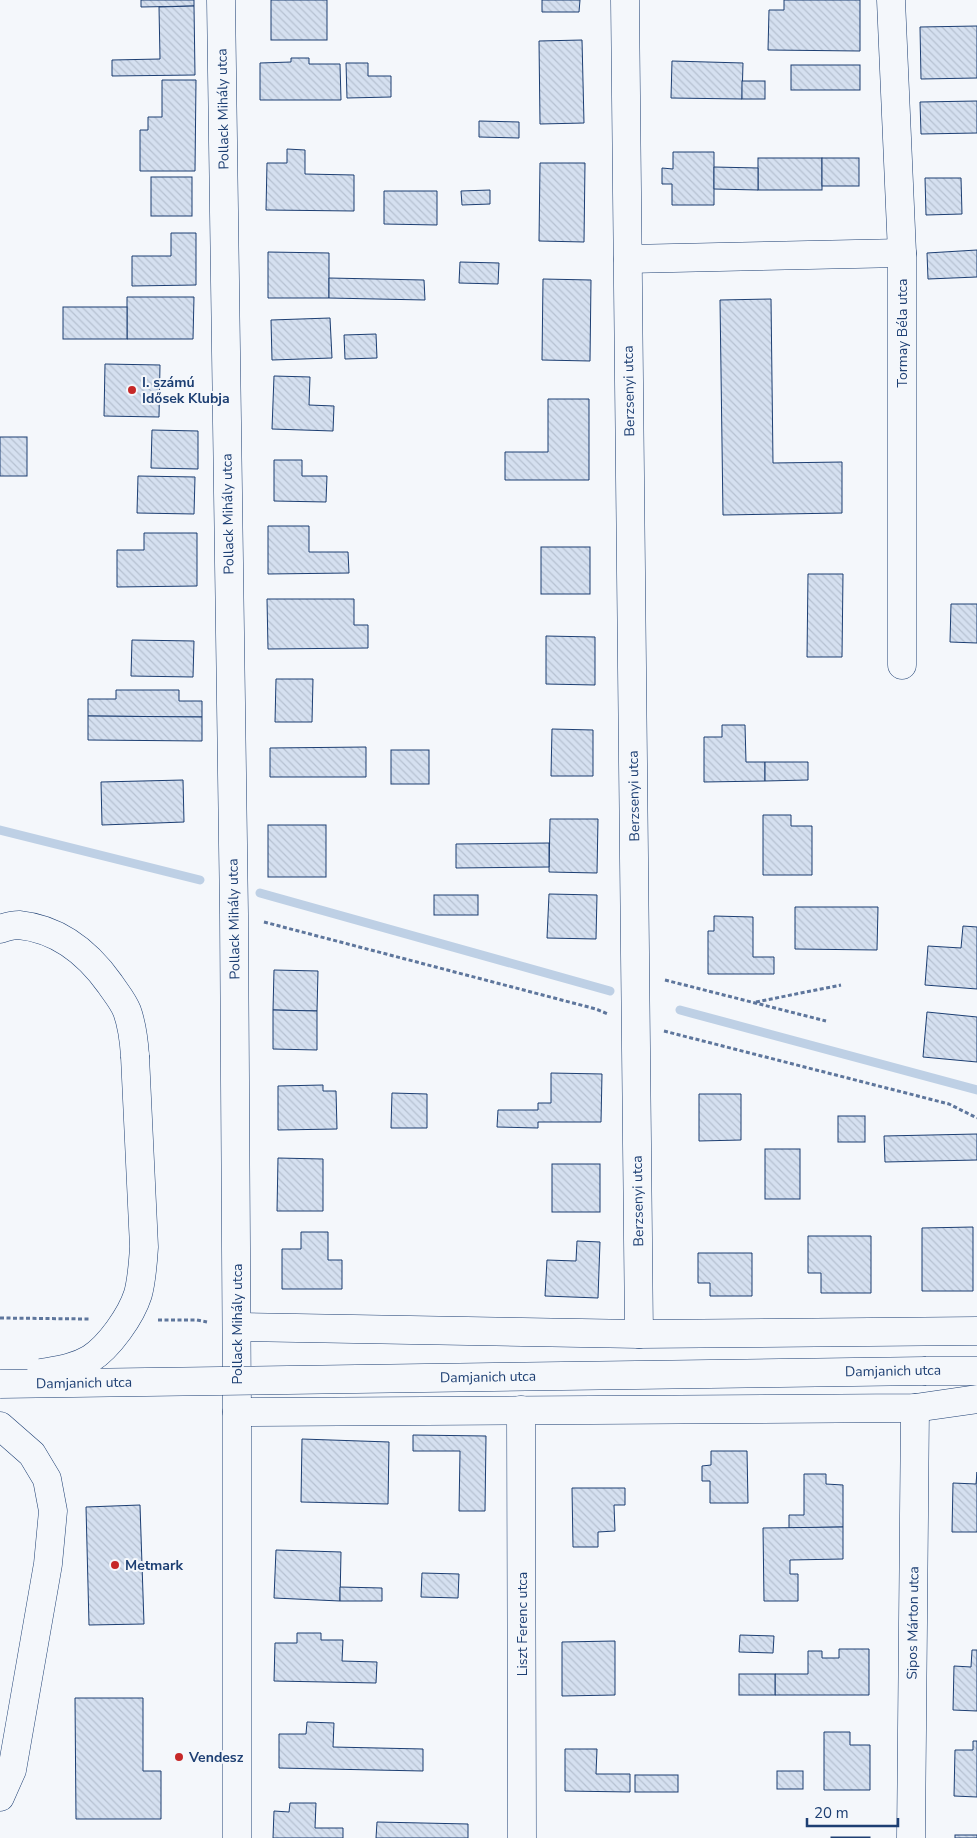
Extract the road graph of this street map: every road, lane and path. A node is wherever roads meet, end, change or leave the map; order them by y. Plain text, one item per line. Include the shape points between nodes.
1 (221, 0) edge
2 (625, 0) edge
3 (891, 0) edge
4 (902, 253) junction
5 (628, 259) junction
6 (902, 666) dead end
7 (6, 924) edge
8 (636, 972) junction
9 (841, 985) dead end
10 (753, 1003) junction
11 (826, 1020) dead end
12 (237, 1328) junction
13 (977, 1331) edge
14 (639, 1334) junction
15 (977, 1370) edge
16 (0, 1378) edge
17 (0, 1384) edge
18 (977, 1399) edge
19 (915, 1408) junction
20 (521, 1410) junction
21 (237, 1412) junction
22 (0, 1426) edge
23 (0, 1797) edge
24 (237, 1838) edge
25 (522, 1838) edge
26 (911, 1838) edge

1 - 12 street, Pollack Mihály utca
2 - 5 street, Berzsenyi utca
3 - 4 street, Tormay Béla utca
4 - 5 street
4 - 6 street, Tormay Béla utca
5 - 8 street, Berzsenyi utca
7 - 16 street, bridge via 46,932 66,940 91,959 126,1010 134,1040 144,1247 138,1294 120,1329 91,1358 68,1368
8 - 10 path
8 - 14 street, Berzsenyi utca
9 - 10 path
10 - 11 path
12 - 14 street
12 - 21 street, Pollack Mihály utca
13 - 14 street
15 - 17 street, Damjanich utca, bridge
18 - 19 street
19 - 20 street
19 - 26 street, Sipos Márton utca
20 - 21 street
20 - 25 street, Liszt Ferenc utca
21 - 24 street, Pollack Mihály utca
22 - 23 street via 32,1454 47,1479 53,1511 48,1564 12,1770

